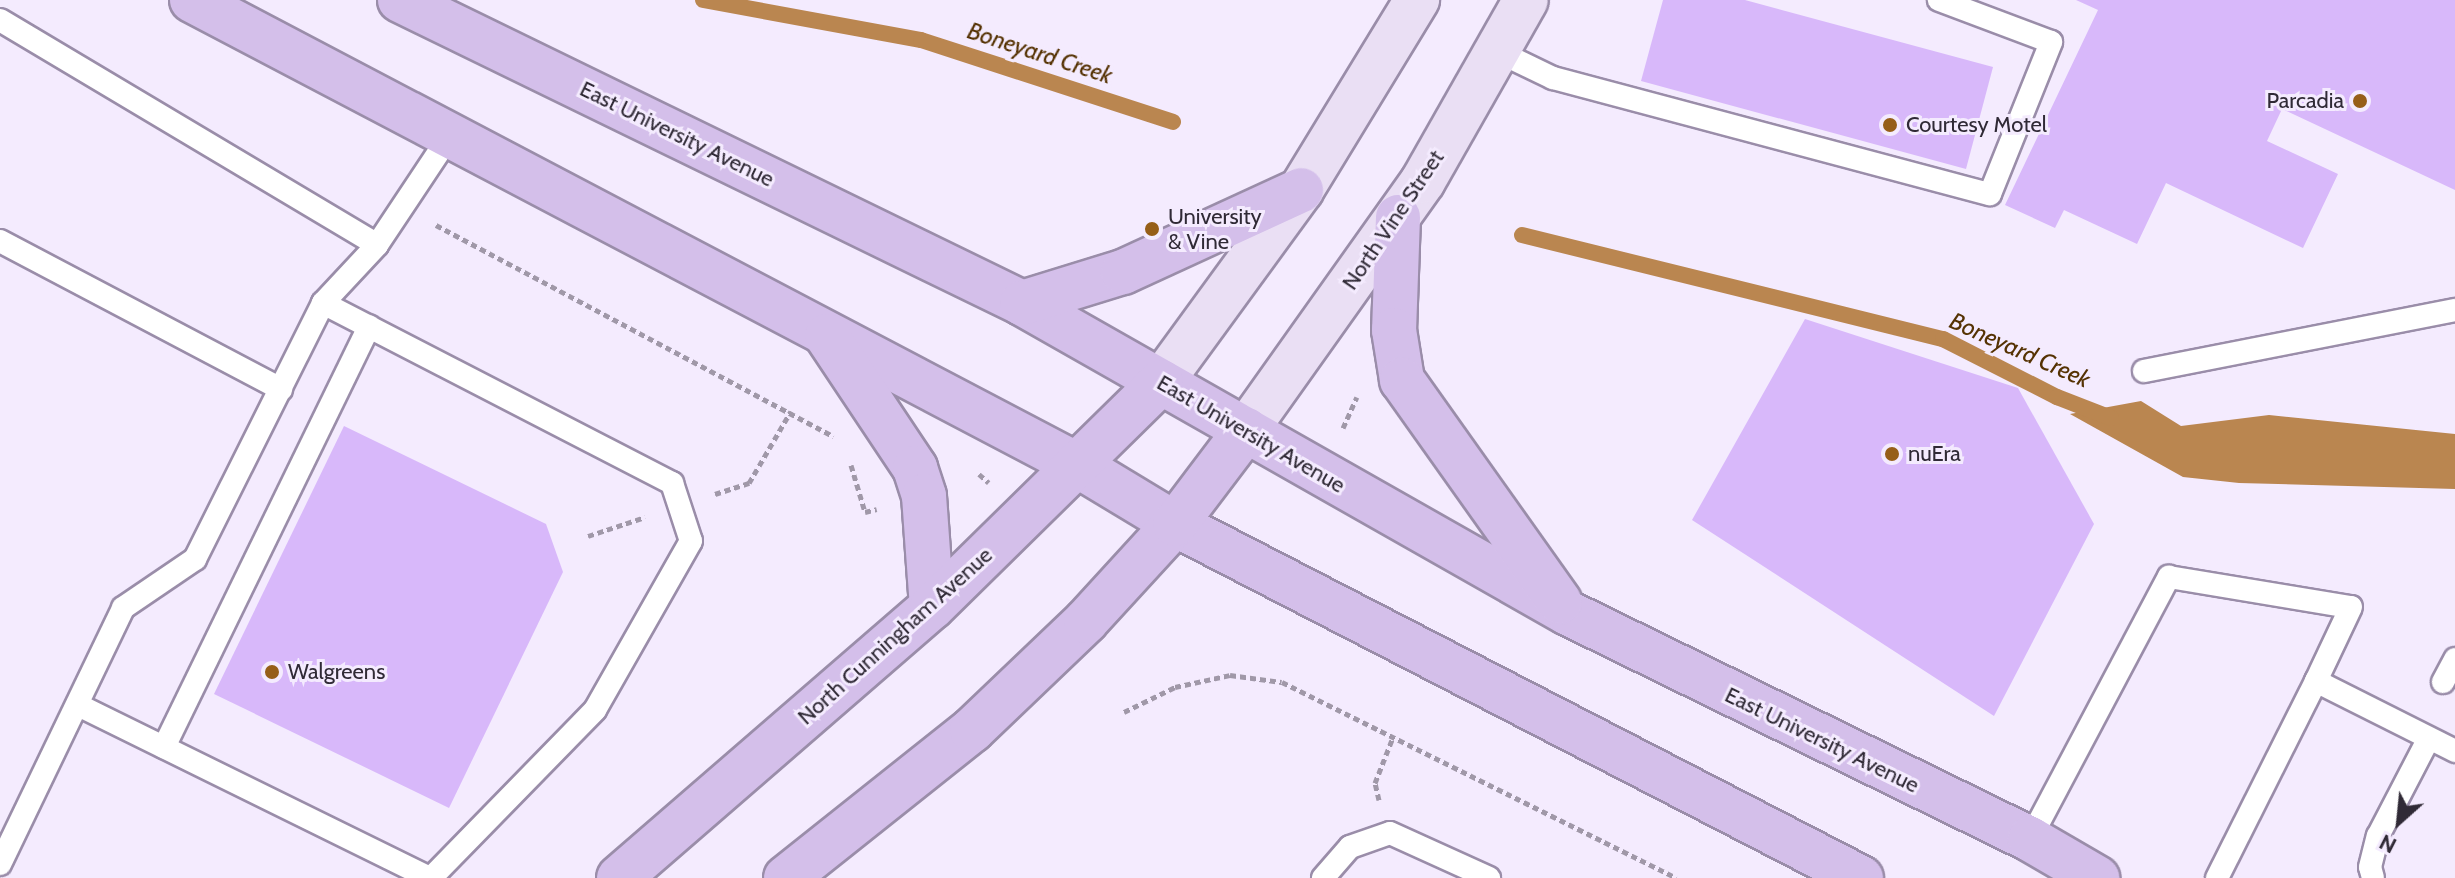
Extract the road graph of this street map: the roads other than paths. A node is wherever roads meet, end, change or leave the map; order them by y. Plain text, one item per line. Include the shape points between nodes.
1 (192, 0) edge
2 (400, 0) edge
3 (1526, 0) edge
4 (1939, 0) edge
5 (1413, 1) edge
6 (0, 20) edge
7 (1499, 52) junction
8 (450, 135) junction
9 (1301, 190) junction
10 (1398, 217) junction
11 (0, 241) edge
12 (377, 245) junction
13 (323, 303) junction
14 (1022, 303) junction
15 (2455, 310) edge
16 (369, 326) junction
17 (826, 334) junction
18 (2144, 371) dead end
19 (1161, 382) junction
20 (281, 389) junction
21 (1246, 430) junction
22 (1079, 466) junction
23 (1175, 524) junction
24 (932, 607) junction
25 (1568, 613) junction
26 (2455, 659) edge
27 (2316, 681) junction
28 (2443, 682) dead end
29 (78, 705) junction
30 (2429, 738) junction
31 (164, 747) junction
32 (2455, 751) edge
33 (2030, 839) junction
34 (1, 859) edge
35 (1849, 875) edge
36 (430, 878) edge
37 (619, 878) edge
38 (786, 878) edge
39 (1323, 878) edge
40 (1489, 878) edge
41 (2097, 878) edge
42 (2217, 878) edge
43 (2373, 878) edge

1 - 8 main road
2 - 14 main road, East University Avenue
3 - 7 main road, North Vine Street
4 - 7 lane via 2051,42 1990,194 1553,78
5 - 9 main road
6 - 12 lane
7 - 10 main road, North Vine Street
8 - 12 lane
8 - 17 main road
9 - 14 main road via 1123,272
9 - 19 main road
10 - 21 main road, North Vine Street
10 - 25 main road via 1394,330 1402,380
11 - 20 lane
12 - 13 lane
13 - 16 lane
13 - 20 lane
14 - 19 main road, East University Avenue
15 - 18 lane
16 - 31 lane
16 - 36 lane via 672,483 691,541 595,710
17 - 22 main road
17 - 24 main road via 915,468 924,496
19 - 21 main road, East University Avenue
19 - 22 main road, North Cunningham Avenue
20 - 29 lane via 195,559 123,608
21 - 23 main road
21 - 25 main road, East University Avenue
22 - 23 main road
22 - 24 main road, North Cunningham Avenue
23 - 35 main road
23 - 38 main road via 1102,605 972,730
24 - 37 main road, North Cunningham Avenue
25 - 33 main road, East University Avenue
26 - 28 lane
27 - 30 lane
27 - 33 lane via 2351,607 2169,577
27 - 42 lane
29 - 31 lane
29 - 34 lane
30 - 32 lane
30 - 43 lane via 2378,836 2370,867
31 - 36 lane
33 - 41 main road, East University Avenue
39 - 40 lane via 1350,847 1390,833

